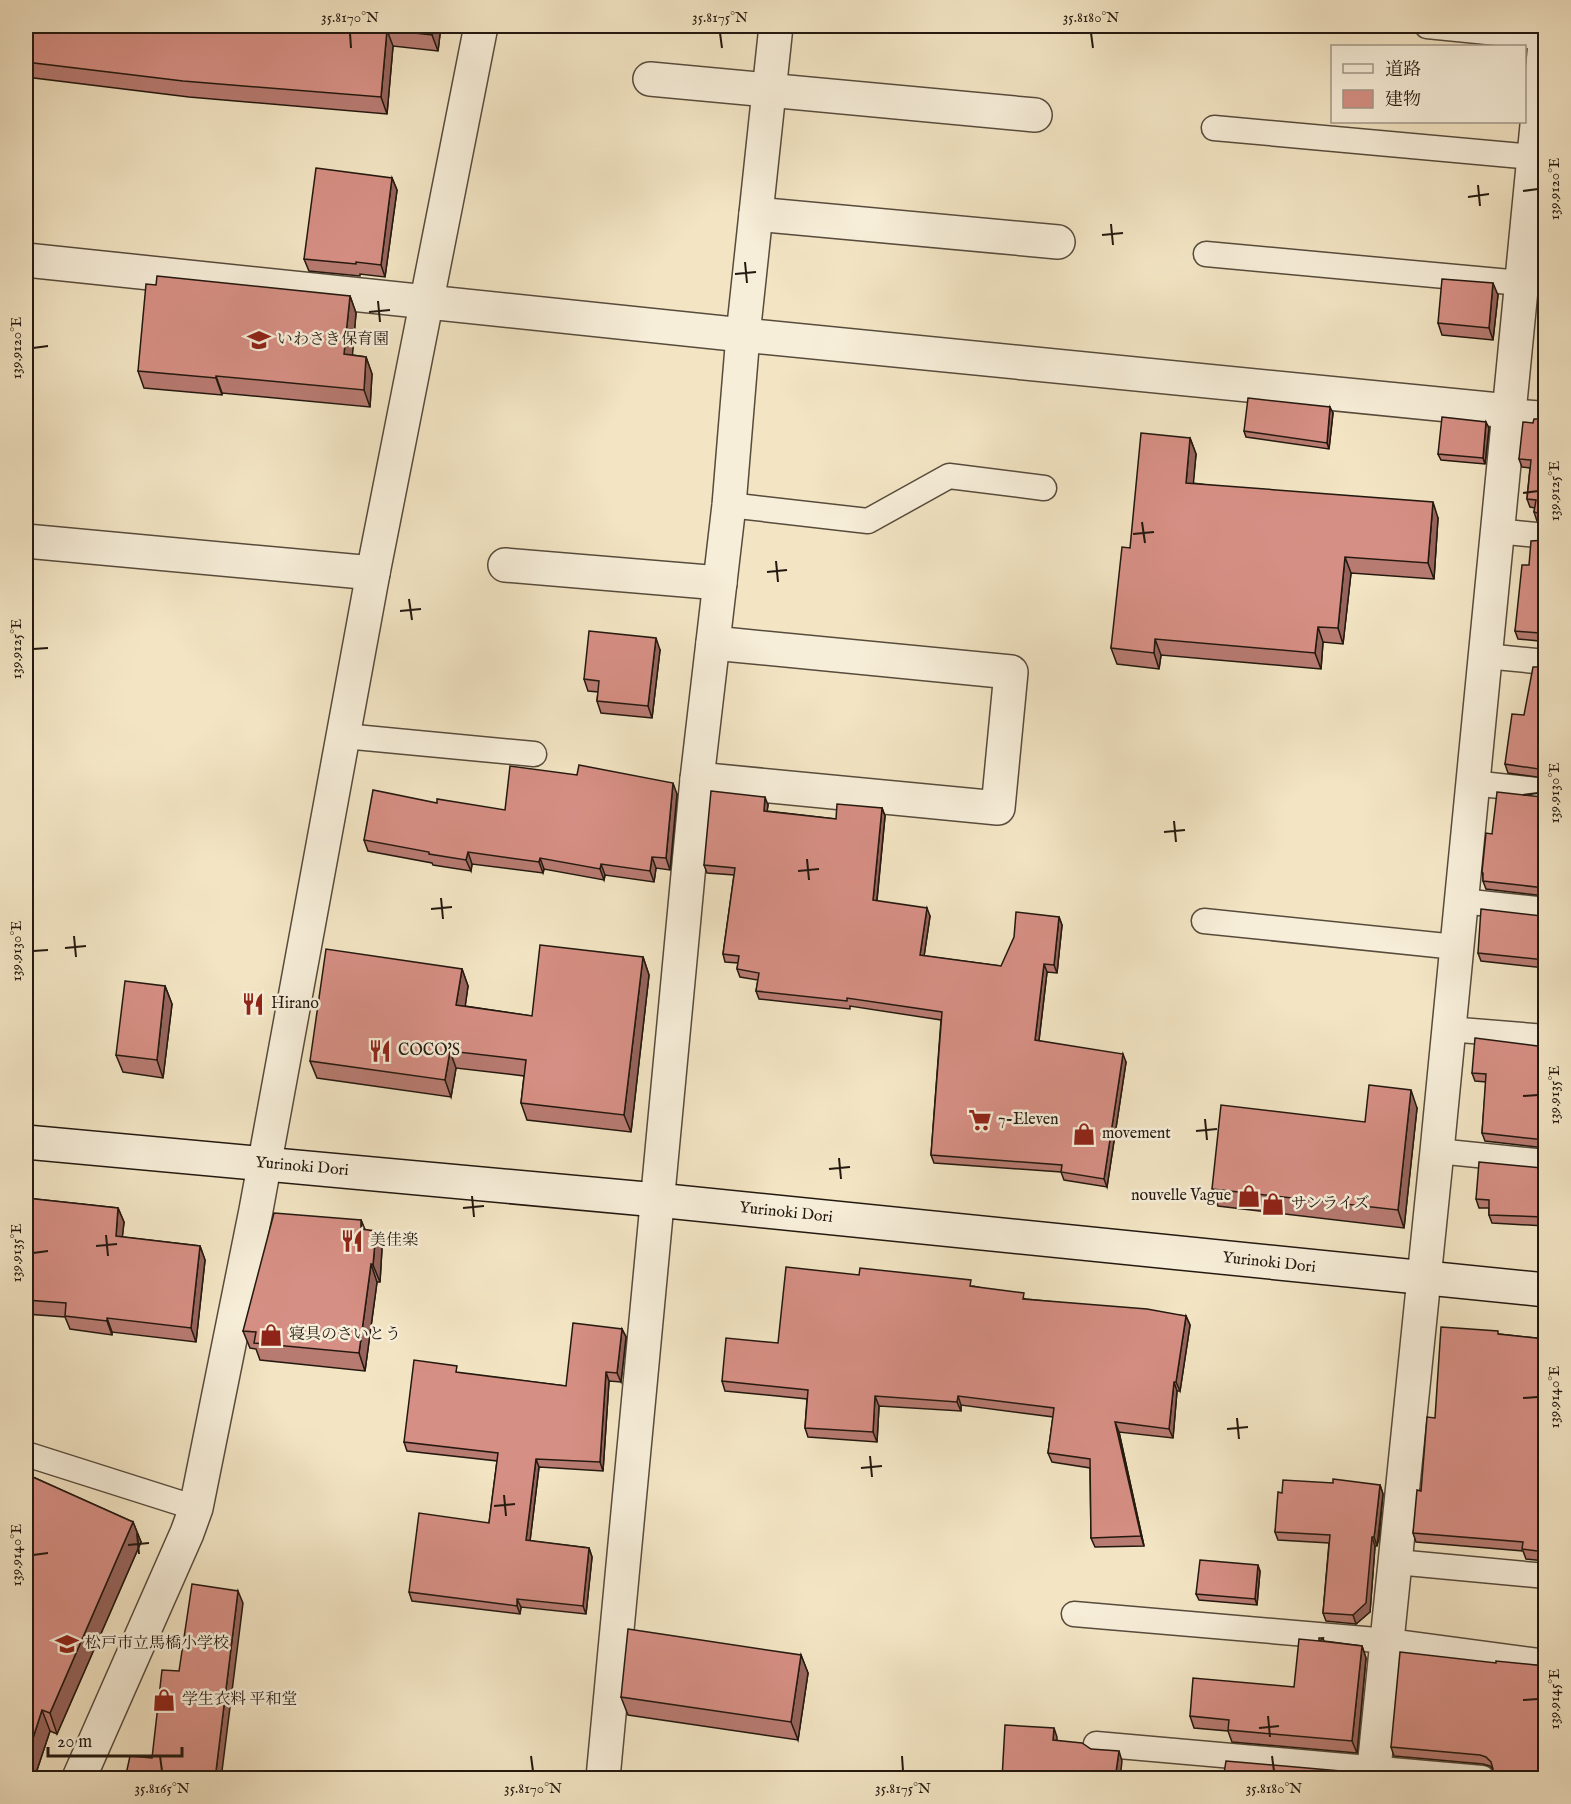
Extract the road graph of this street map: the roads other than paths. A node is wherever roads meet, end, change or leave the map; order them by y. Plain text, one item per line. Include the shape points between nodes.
1 (481, 26) edge
2 (776, 26) edge
3 (1427, 26) edge
4 (1545, 36) edge
5 (650, 79) dead end
6 (769, 90) junction
7 (1035, 116) dead end
8 (1214, 128) dead end
9 (1533, 157) junction
10 (756, 214) junction
11 (1058, 242) dead end
12 (1206, 254) dead end
13 (26, 260) edge
14 (1521, 283) junction
15 (426, 301) junction
16 (742, 334) junction
17 (1509, 411) junction
18 (1545, 414) edge
19 (1044, 488) dead end
20 (729, 505) junction
21 (1497, 531) junction
22 (1545, 536) edge
23 (26, 541) edge
24 (505, 565) dead end
25 (373, 573) junction
26 (720, 583) junction
27 (713, 643) junction
28 (1485, 656) junction
29 (1545, 662) edge
30 (344, 736) junction
31 (534, 754) dead end
32 (697, 779) junction
33 (1472, 783) junction
34 (1545, 791) edge
35 (1461, 901) junction
36 (1545, 910) edge
37 (1204, 921) dead end
38 (1456, 946) junction
39 (1448, 1029) junction
40 (1545, 1037) edge
41 (26, 1142) edge
42 (1437, 1151) junction
43 (1545, 1162) edge
44 (264, 1164) junction
45 (657, 1200) junction
46 (1424, 1279) junction
47 (1545, 1290) edge
48 (26, 1454) edge
49 (196, 1508) junction
50 (1395, 1562) junction
51 (1545, 1576) edge
52 (1074, 1614) dead end
53 (1388, 1641) junction
54 (1545, 1662) edge
55 (1096, 1744) dead end
56 (1374, 1774) edge
57 (79, 1779) edge
58 (603, 1779) edge
59 (1482, 1779) edge

1 - 15 street
2 - 6 street
3 - 4 lane
4 - 9 street
5 - 6 street
6 - 7 street
6 - 10 street
8 - 9 lane
9 - 14 street
10 - 11 street
10 - 16 street
12 - 14 lane
13 - 15 street
14 - 17 street
15 - 16 street
15 - 25 street
16 - 17 street
16 - 20 street
17 - 18 lane
17 - 21 street
19 - 20 lane via 949,476 868,521
20 - 26 street
21 - 22 lane
21 - 28 street
23 - 25 street
24 - 26 street
25 - 30 street
26 - 27 street
27 - 32 street
27 - 32 street via 1011,672 998,808
28 - 29 lane
28 - 33 street
30 - 31 lane
30 - 44 street
32 - 45 street
33 - 34 lane
33 - 35 street
35 - 36 lane
35 - 38 street
37 - 38 lane
38 - 39 street
39 - 40 lane
39 - 42 street
41 - 44 street, Yurinoki Dori
42 - 43 lane
42 - 46 street
44 - 45 street, Yurinoki Dori
44 - 49 street
45 - 46 street, Yurinoki Dori
45 - 58 street
46 - 47 street, Yurinoki Dori
46 - 50 street
48 - 49 lane
49 - 57 street
50 - 51 lane
50 - 53 street
52 - 53 lane
53 - 54 lane
53 - 56 street
55 - 56 lane
56 - 59 lane

